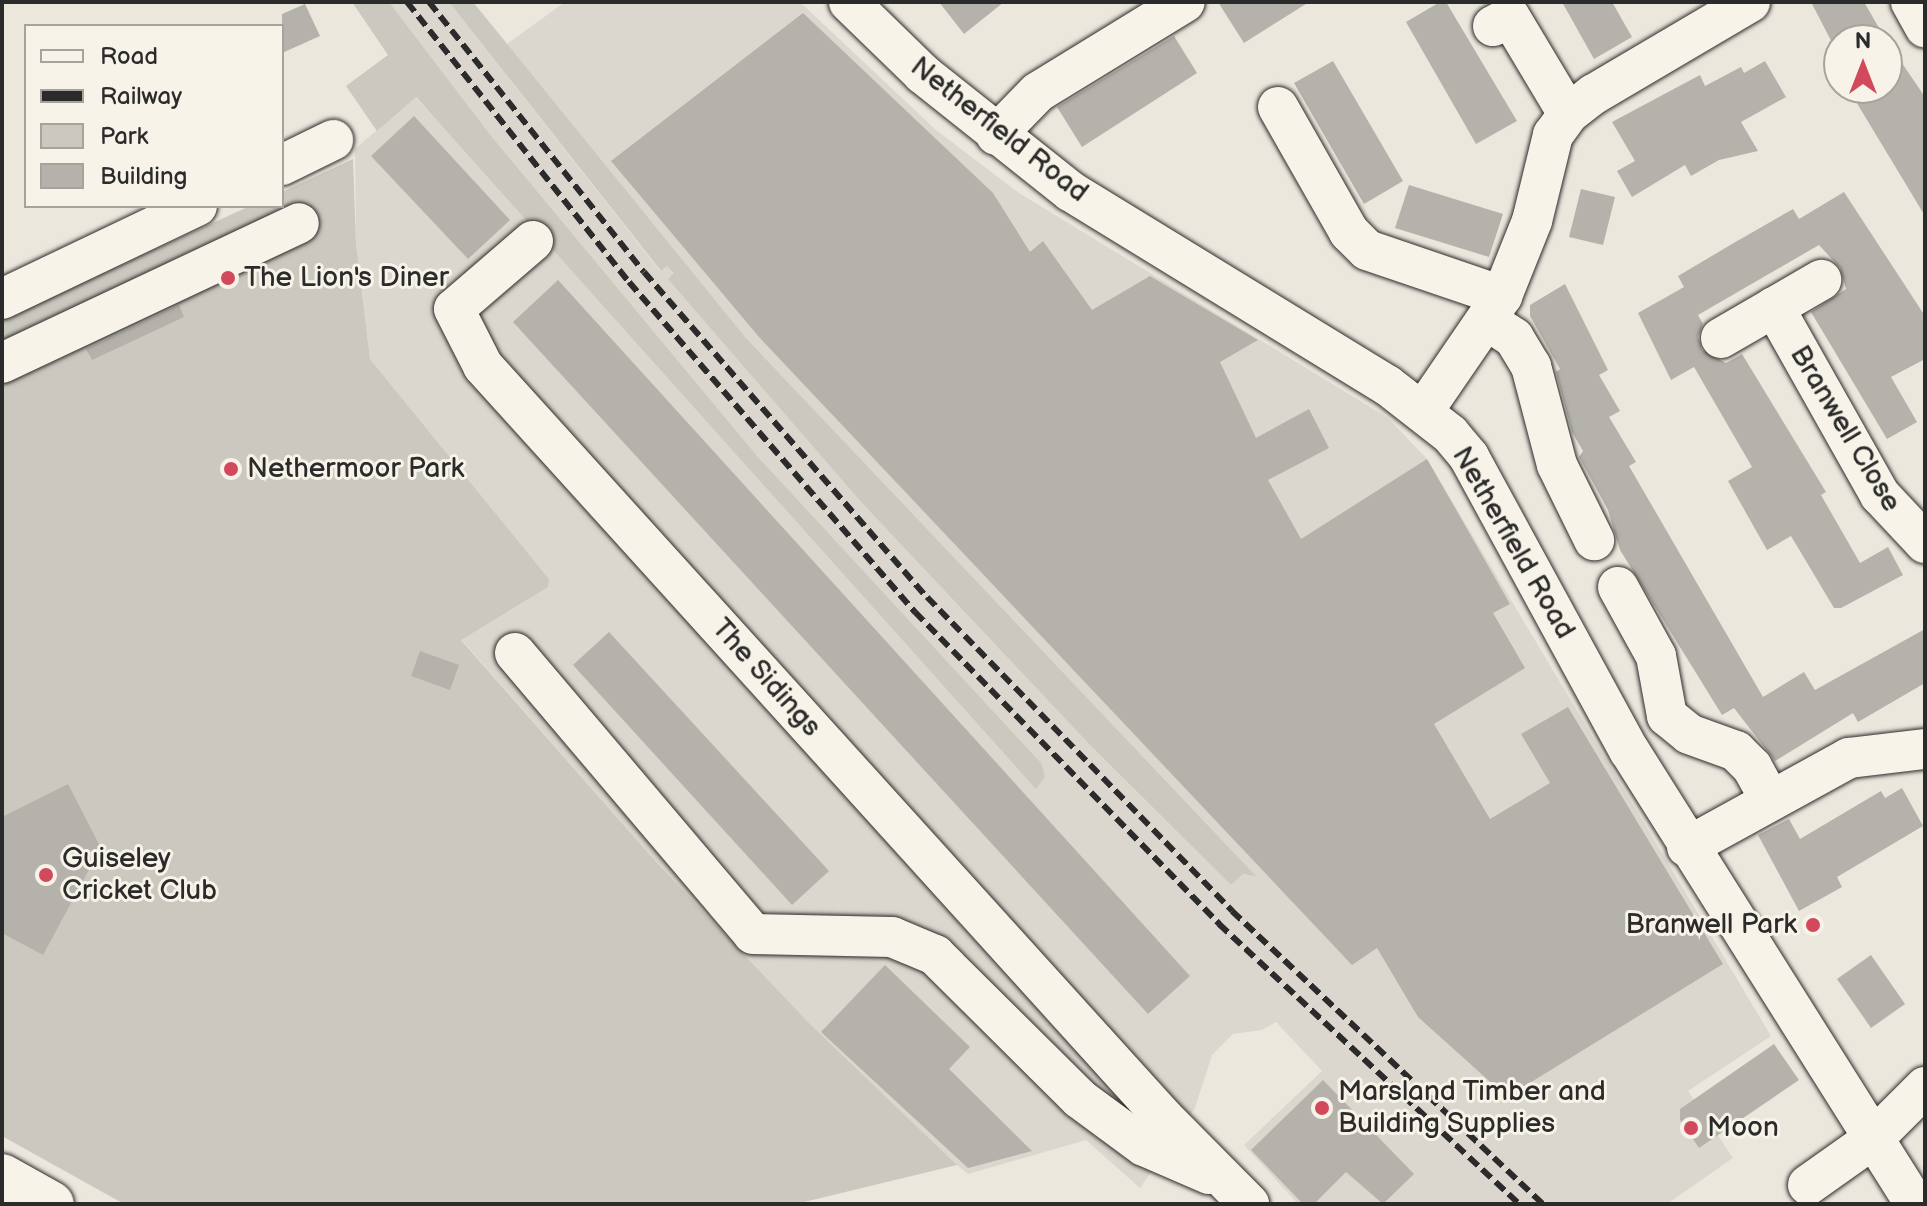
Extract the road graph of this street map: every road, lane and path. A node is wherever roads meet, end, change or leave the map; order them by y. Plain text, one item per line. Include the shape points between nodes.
1 (849, 2) edge
2 (1185, 2) edge
3 (1750, 2) edge
4 (1911, 2) edge
5 (1493, 26) dead end
6 (1925, 27) edge
7 (1278, 107) dead end
8 (1568, 114) junction
9 (996, 135) junction
10 (333, 140) dead end
11 (284, 164) edge
12 (193, 208) edge
13 (299, 223) dead end
14 (533, 241) dead end
15 (1821, 280) dead end
16 (2, 299) edge
17 (1774, 307) junction
18 (1495, 308) junction
19 (1721, 338) dead end
20 (2, 363) edge
21 (1424, 410) junction
22 (1594, 540) dead end
23 (1925, 543) edge
24 (1618, 587) dead end
25 (515, 653) dead end
26 (1925, 749) edge
27 (1770, 800) junction
28 (1687, 847) junction
29 (1925, 1087) edge
30 (1873, 1139) junction
31 (2, 1176) edge
32 (1808, 1185) dead end
33 (1238, 1193) edge
34 (52, 1204) edge
35 (1915, 1204) edge

1 - 9 street, Netherfield Road
2 - 9 street via 1038,92
3 - 8 street
4 - 6 street
5 - 8 street via 1510,17
7 - 18 street via 1349,232 1367,250
8 - 18 street via 1553,135 1532,221
9 - 21 street, Netherfield Road via 1070,191
10 - 11 street
12 - 16 street
13 - 20 street
14 - 33 street, The Sidings via 454,309 483,366 1162,1116
15 - 17 street
17 - 19 street
17 - 23 street, Branwell Close via 1880,495
18 - 21 street
18 - 22 street via 1531,366 1557,465
21 - 28 street, Netherfield Road via 1469,457
24 - 27 street via 1656,656 1667,716 1689,734 1736,751 1752,767
25 - 33 street via 753,934 892,937 935,955 1080,1099 1144,1146
26 - 27 street via 1849,758
27 - 28 street
28 - 30 street, Netherfield Road
29 - 30 street
30 - 32 street
30 - 35 street, Netherfield Road
31 - 34 main road

